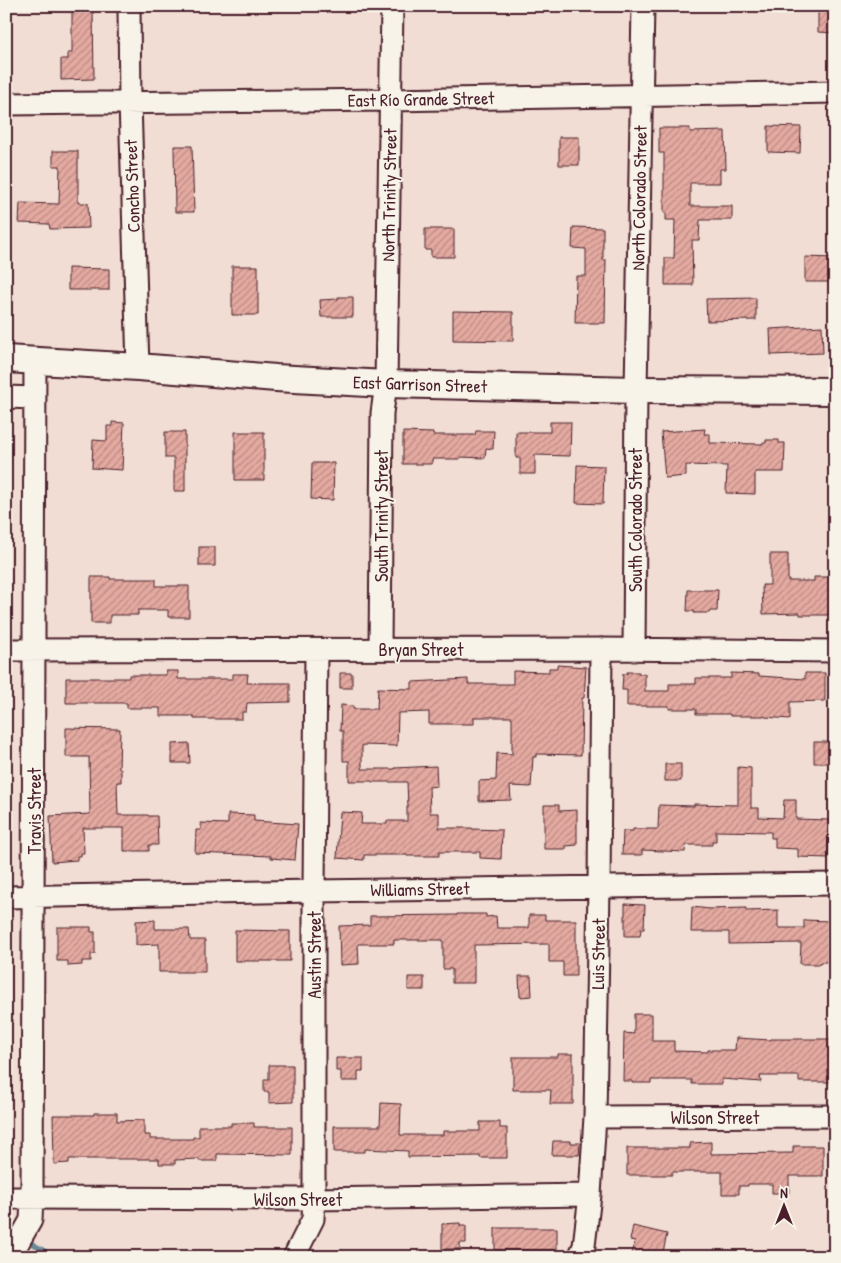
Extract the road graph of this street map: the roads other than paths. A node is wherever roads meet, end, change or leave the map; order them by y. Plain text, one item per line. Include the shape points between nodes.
1 (129, 6) edge
2 (392, 6) edge
3 (643, 6) edge
4 (835, 92) edge
5 (642, 96) junction
6 (390, 100) junction
7 (130, 102) junction
8 (6, 104) edge
9 (6, 360) edge
10 (35, 360) junction
11 (138, 367) junction
12 (386, 384) junction
13 (636, 390) junction
14 (835, 391) edge
15 (6, 397) edge
16 (35, 398) junction
17 (380, 649) junction
18 (601, 649) junction
19 (6, 650) edge
20 (34, 650) junction
21 (316, 650) junction
22 (634, 650) junction
23 (835, 651) edge
24 (835, 884) edge
25 (599, 887) junction
26 (314, 891) junction
27 (34, 896) junction
28 (6, 897) edge
29 (835, 1116) edge
30 (595, 1117) junction
31 (590, 1196) junction
32 (6, 1198) edge
33 (32, 1198) junction
34 (314, 1199) junction
35 (10, 1257) edge
36 (294, 1257) edge
37 (578, 1257) edge

1 - 7 street, Concho Street
2 - 6 street, North Trinity Street
3 - 5 street, North Colorado Street
4 - 5 street, East Río Grande Street
5 - 6 street, East Río Grande Street
5 - 13 street, North Colorado Street
6 - 7 street, East Río Grande Street
6 - 12 street, North Trinity Street
7 - 8 street, East Río Grande Street
7 - 11 street, Concho Street
9 - 10 main road, East Garrison Street
10 - 11 main road, East Garrison Street
10 - 16 street, Travis Street
11 - 12 main road, East Garrison Street
12 - 13 main road, East Garrison Street
12 - 17 street, South Trinity Street via 382,413
13 - 14 main road, East Garrison Street
13 - 22 street, South Colorado Street
15 - 16 street
16 - 20 street, Travis Street
17 - 18 street, Bryan Street
17 - 21 street, Bryan Street
18 - 22 street, Bryan Street
18 - 25 street, Luis Street
19 - 20 street, Bryan Street
20 - 21 street, Bryan Street
20 - 27 street, Travis Street
21 - 26 street, Austin Street
22 - 23 street, Bryan Street
24 - 25 street, Williams Street
25 - 26 street, Williams Street
25 - 30 street, Luis Street
26 - 27 street, Williams Street
26 - 34 street, Austin Street
27 - 28 street, Williams Street
27 - 33 street, Travis Street
29 - 30 street, Wilson Street
30 - 31 street, Luis Street
31 - 34 street, Wilson Street
31 - 37 street, Luis Street via 584,1246
32 - 33 street, Wilson Street
33 - 34 street, Wilson Street
33 - 35 street, Travis Street via 31,1220
34 - 36 street, Austin Street via 313,1219

